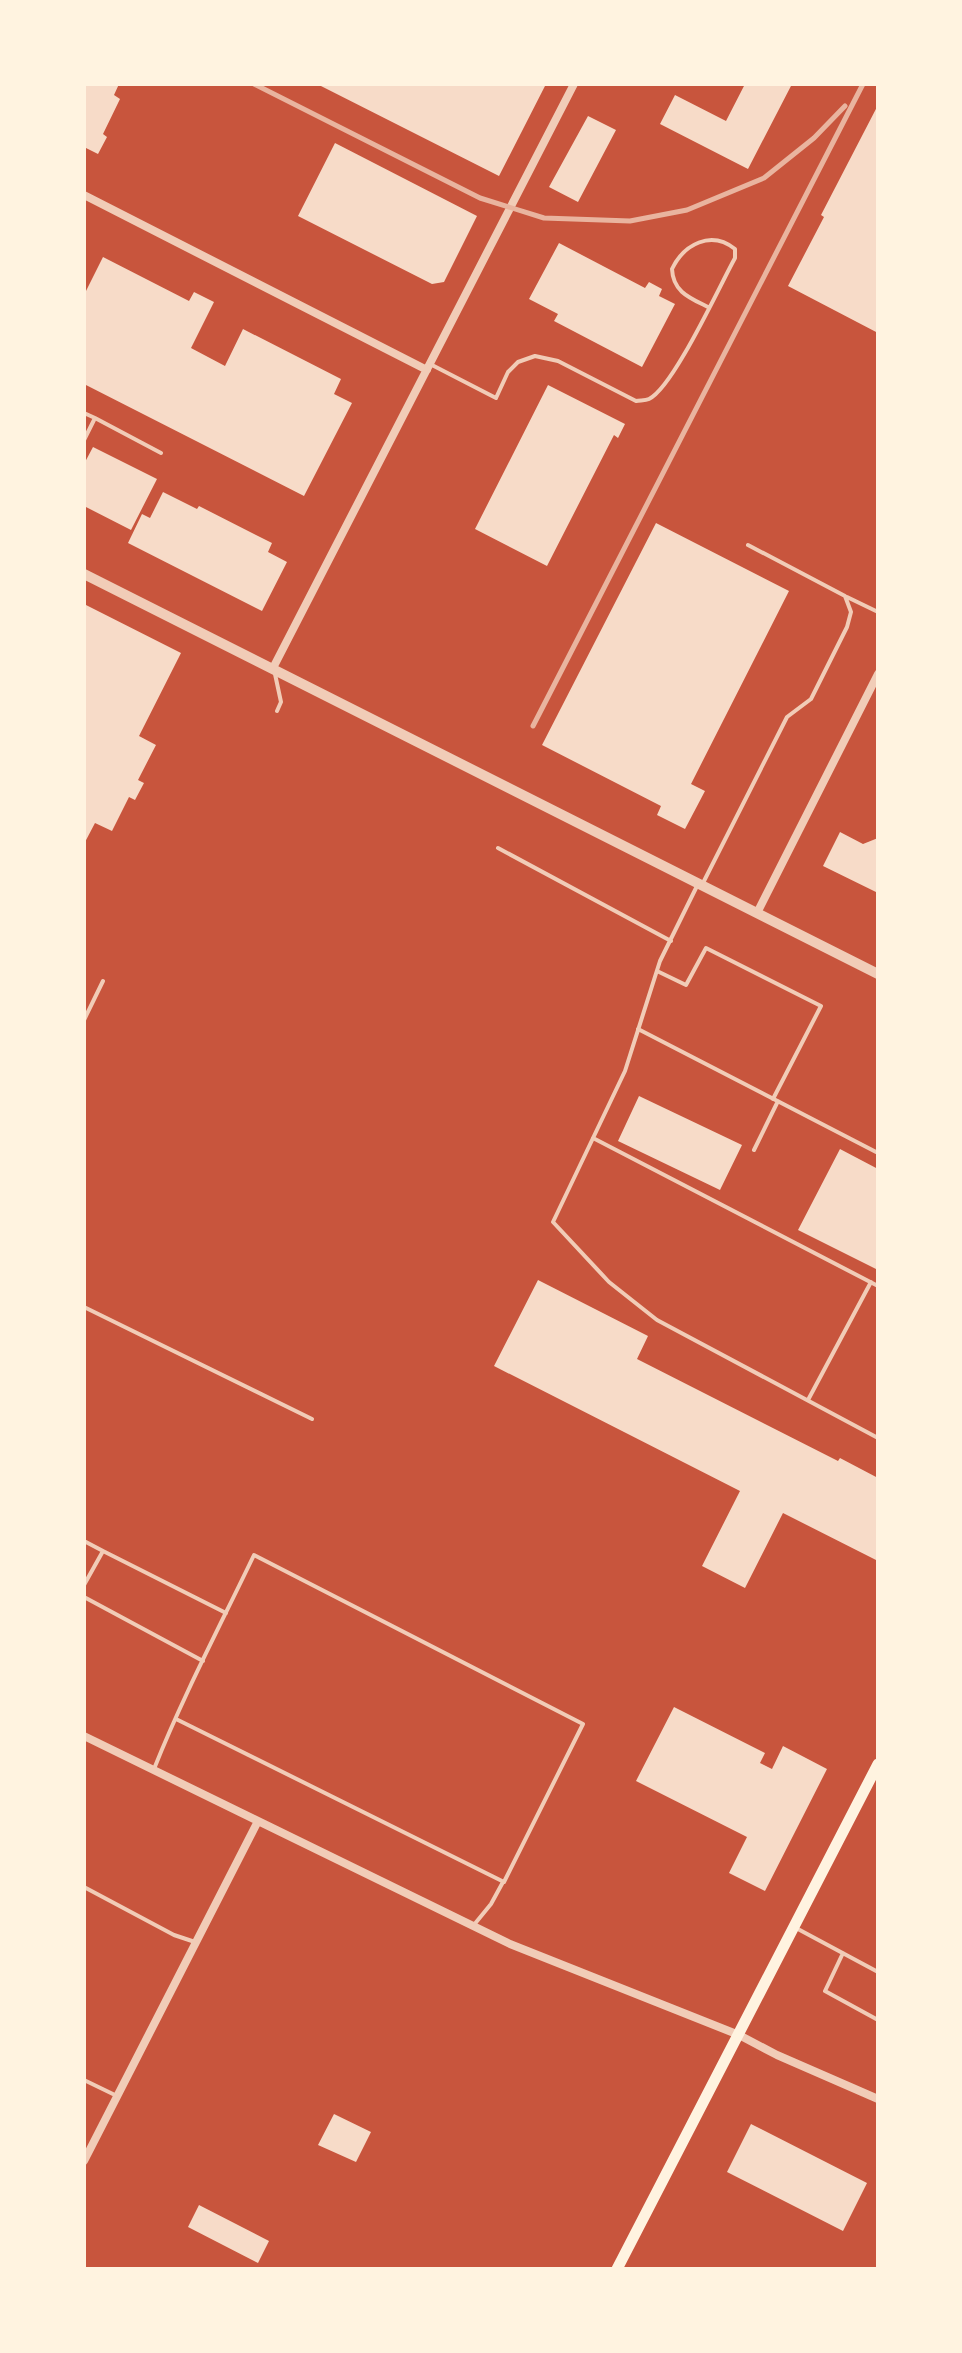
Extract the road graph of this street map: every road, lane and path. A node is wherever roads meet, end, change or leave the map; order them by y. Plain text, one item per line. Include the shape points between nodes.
1 (574, 84) edge
2 (84, 195) edge
3 (708, 307) junction
4 (428, 367) junction
5 (84, 413) edge
6 (95, 418) junction
7 (84, 440) edge
8 (161, 453) dead end
9 (748, 545) dead end
10 (84, 574) edge
11 (845, 596) junction
12 (878, 612) edge
13 (273, 668) junction
14 (878, 674) edge
15 (277, 711) dead end
16 (498, 848) dead end
17 (700, 885) junction
18 (757, 913) junction
19 (671, 941) junction
20 (657, 971) junction
21 (878, 974) edge
22 (103, 981) dead end
23 (84, 1020) edge
24 (638, 1029) junction
25 (775, 1100) junction
26 (593, 1138) junction
27 (754, 1150) dead end
28 (878, 1153) edge
29 (871, 1282) junction
30 (878, 1286) edge
31 (84, 1307) edge
32 (808, 1400) junction
33 (312, 1419) dead end
34 (878, 1438) edge
35 (84, 1541) edge
36 (103, 1551) junction
37 (84, 1585) edge
38 (84, 1597) edge
39 (226, 1613) junction
40 (203, 1661) junction
41 (176, 1719) junction
42 (84, 1736) edge
43 (878, 1764) edge
44 (153, 1772) junction
45 (257, 1823) junction
46 (504, 1882) junction
47 (84, 1887) edge
48 (473, 1926) junction
49 (794, 1927) junction
50 (195, 1942) junction
51 (843, 1953) junction
52 (878, 1972) edge
53 (878, 2020) edge
54 (739, 2035) junction
55 (84, 2080) edge
56 (117, 2096) junction
57 (878, 2099) edge
58 (84, 2161) edge
59 (617, 2269) edge

1 - 4 street
2 - 4 street
3 - 3 lane via 735,258 735,249 724,240 687,247 672,269 683,294
3 - 4 lane via 670,377 649,399 636,401 558,361 535,356 508,372 496,398
4 - 13 street
5 - 6 lane
6 - 7 lane
6 - 8 lane
9 - 11 lane
10 - 13 street
11 - 12 lane
11 - 17 lane via 851,612 847,627 811,699 787,717
13 - 15 lane via 281,702
13 - 17 street
14 - 18 street
16 - 19 lane
17 - 18 street
17 - 19 lane
18 - 21 street
19 - 20 lane
20 - 24 lane
20 - 25 lane via 686,985 706,948 821,1006
22 - 23 lane
24 - 25 lane
24 - 26 lane via 625,1071
25 - 27 lane
25 - 28 lane
26 - 29 lane
26 - 32 lane via 553,1222 609,1282 657,1320
29 - 30 lane
29 - 32 lane
31 - 33 lane
32 - 34 lane
35 - 36 lane
36 - 37 lane
36 - 39 lane
38 - 40 lane
39 - 40 lane
39 - 46 lane via 254,1555 583,1724
40 - 41 lane
41 - 44 lane
41 - 46 lane
42 - 44 street
43 - 49 main road
44 - 45 street
45 - 48 street
45 - 50 street
46 - 48 lane
47 - 50 lane
48 - 54 street
49 - 51 lane
49 - 54 main road
50 - 56 street
51 - 52 lane
51 - 53 lane via 825,1991
54 - 57 street
54 - 59 main road
55 - 56 lane
56 - 58 street

